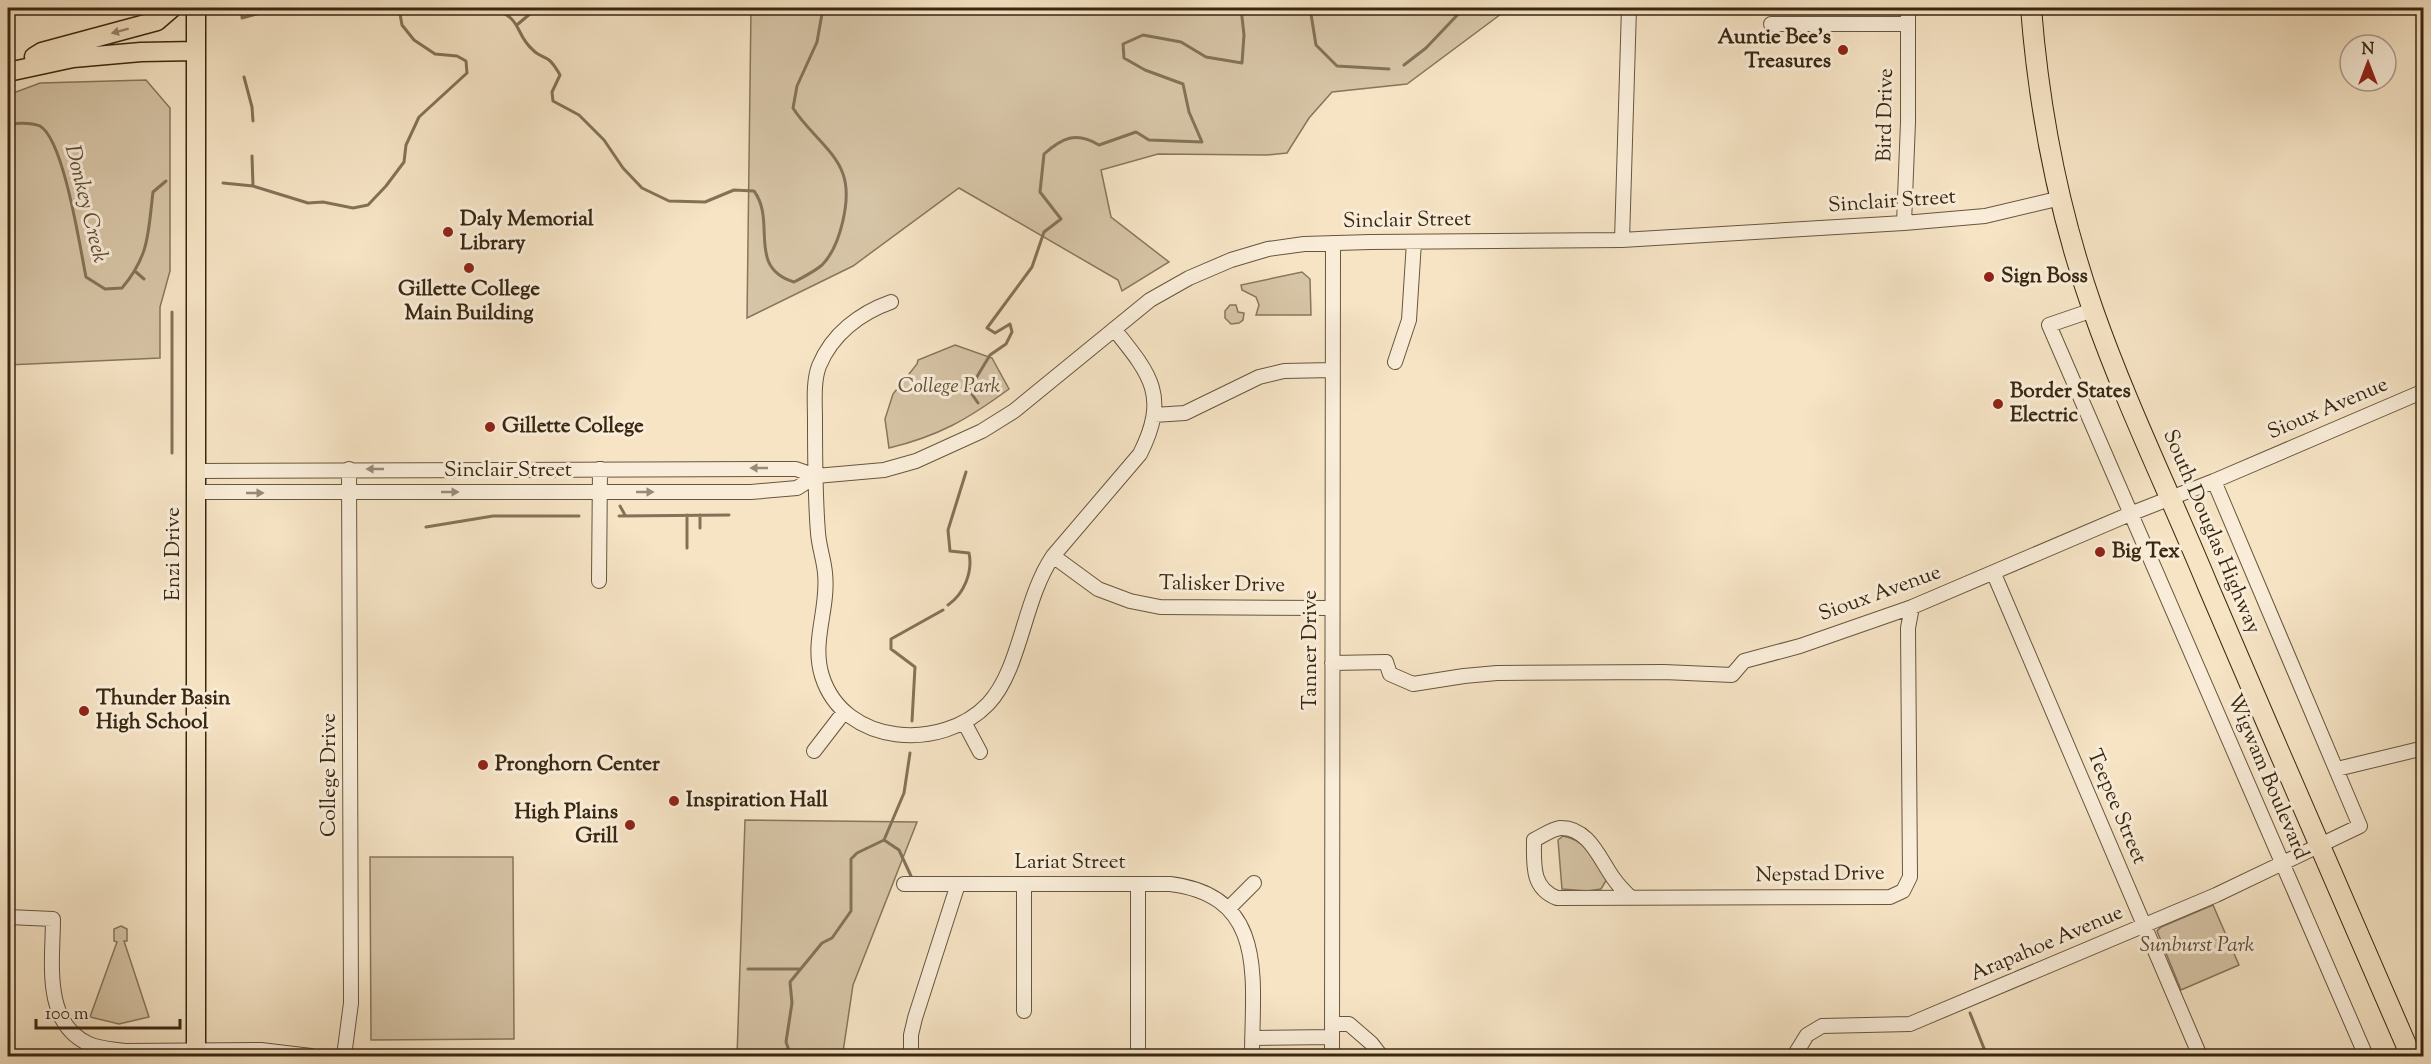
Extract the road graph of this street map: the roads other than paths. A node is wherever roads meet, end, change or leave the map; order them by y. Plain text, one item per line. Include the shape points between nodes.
1 (172, 8) edge
2 (196, 8) edge
3 (1629, 8) edge
4 (1908, 8) edge
5 (2031, 8) edge
6 (1771, 24) dead end
7 (1908, 24) junction
8 (196, 51) junction
9 (8, 72) edge
10 (2061, 198) junction
11 (1904, 223) junction
12 (1622, 240) junction
13 (1414, 242) junction
14 (1333, 243) junction
15 (891, 302) dead end
16 (2093, 310) junction
17 (1114, 329) junction
18 (1395, 362) dead end
19 (1332, 370) junction
20 (2424, 391) edge
21 (1154, 415) junction
22 (349, 469) junction
23 (600, 469) junction
24 (196, 471) junction
25 (816, 476) junction
26 (2214, 481) junction
27 (196, 492) junction
28 (350, 492) junction
29 (600, 492) junction
30 (2170, 499) junction
31 (2130, 514) junction
32 (1053, 556) junction
33 (1994, 574) junction
34 (599, 581) dead end
35 (1912, 607) junction
36 (1332, 608) junction
37 (1332, 663) junction
38 (844, 712) junction
39 (964, 722) junction
40 (2424, 748) edge
41 (814, 751) dead end
42 (980, 752) dead end
43 (2337, 769) junction
44 (2319, 846) junction
45 (2282, 865) junction
46 (1254, 883) dead end
47 (904, 884) dead end
48 (958, 884) junction
49 (1024, 884) junction
50 (1138, 884) junction
51 (1630, 897) junction
52 (1229, 908) junction
53 (8, 917) edge
54 (2145, 926) junction
55 (1024, 1011) dead end
56 (1332, 1030) junction
57 (1252, 1038) junction
58 (196, 1053) edge
59 (310, 1056) edge
60 (344, 1056) edge
61 (911, 1056) edge
62 (1138, 1056) edge
63 (1252, 1056) edge
64 (1332, 1056) edge
65 (1382, 1056) edge
66 (1794, 1056) edge
67 (2200, 1056) edge
68 (2366, 1056) edge
69 (2411, 1056) edge

1 -> 9 main road via 157,21 42,52
2 - 8 main road, Enzi Drive
3 - 12 street
4 - 7 street, Bird Drive
5 - 10 highway, South Douglas Highway via 2041,94
6 - 7 street
7 - 11 street, Bird Drive
8 - 9 main road via 73,58
8 - 24 main road, Enzi Drive
10 - 11 street, Sinclair Street via 1984,216
10 - 16 highway, South Douglas Highway
11 - 12 street, Sinclair Street
12 - 13 street, Sinclair Street
13 - 14 street, Sinclair Street
13 - 18 street via 1409,320
14 - 17 street, Sinclair Street via 1268,249 1231,260 1150,300
14 - 19 street, Tanner Drive
15 - 25 street via 869,309 842,332 818,368
16 - 30 highway, South Douglas Highway
16 - 31 street, Wigwam Boulevard via 2049,325
17 - 21 street via 1148,374
17 - 25 street, Sinclair Street via 1014,411 982,432 916,461 884,470
19 - 21 street via 1284,371 1259,378 1185,413
19 - 36 street, Tanner Drive
20 - 26 street, Sioux Avenue
21 - 32 street via 1140,454
23 -> 22 street, Sinclair Street
22 - 24 street, Sinclair Street
22 - 28 street, College Drive
25 -> 23 street, Sinclair Street via 796,469
23 - 29 street
24 - 27 main road, Enzi Drive
29 -> 25 street, Sinclair Street via 751,492 796,488
25 - 38 street via 826,596 818,632 818,655 822,678
26 - 30 street, Sioux Avenue
26 - 43 street
27 -> 28 street, Sinclair Street
27 - 58 main road, Enzi Drive
28 -> 29 street, Sinclair Street
28 - 60 street, College Drive via 351,1003
29 - 34 street
30 - 31 street, Sioux Avenue
30 - 44 highway, South Douglas Highway
31 - 33 street, Sioux Avenue
31 - 45 street, Wigwam Boulevard
32 - 36 street, Talisker Drive via 1098,589 1160,607
32 - 39 street via 1032,594 1002,685 987,705
33 - 35 street, Sioux Avenue
33 - 54 street, Teepee Street
35 - 37 street, Sioux Avenue via 1744,661 1732,675 1497,674 1413,684 1390,674 1386,662
35 - 51 street, Nepstad Drive via 1908,628 1910,877 1903,891 1890,897
36 - 37 street, Tanner Drive
37 - 56 street, Tanner Drive
38 - 39 street via 876,730 900,735 938,733
38 - 41 street
39 - 42 street
40 - 43 street
43 - 44 street, Arapahoe Avenue via 2360,826
44 - 45 street, Arapahoe Avenue
44 - 69 highway, South Douglas Highway
45 - 54 street, Arapahoe Avenue
45 - 68 street, Wigwam Boulevard
46 - 52 street
47 - 48 street, Lariat Street
48 - 49 street, Lariat Street
48 - 61 street via 915,1018
49 - 50 street, Lariat Street
49 - 55 street
50 - 52 street, Lariat Street via 1190,886
50 - 62 street
51 - 51 street, Nepstad Drive via 1557,898 1546,894 1537,881 1534,840 1558,828 1571,829 1583,836
52 - 57 street via 1240,924 1252,961
53 - 58 street via 54,919 54,997 59,1014 72,1032 104,1048
54 - 66 street, Arapahoe Avenue via 1910,1024 1822,1026 1807,1035
54 - 67 street, Teepee Street
56 - 57 street
56 - 64 street, Tanner Drive
56 - 65 street via 1349,1024
57 - 63 street
58 - 59 street via 261,1050

